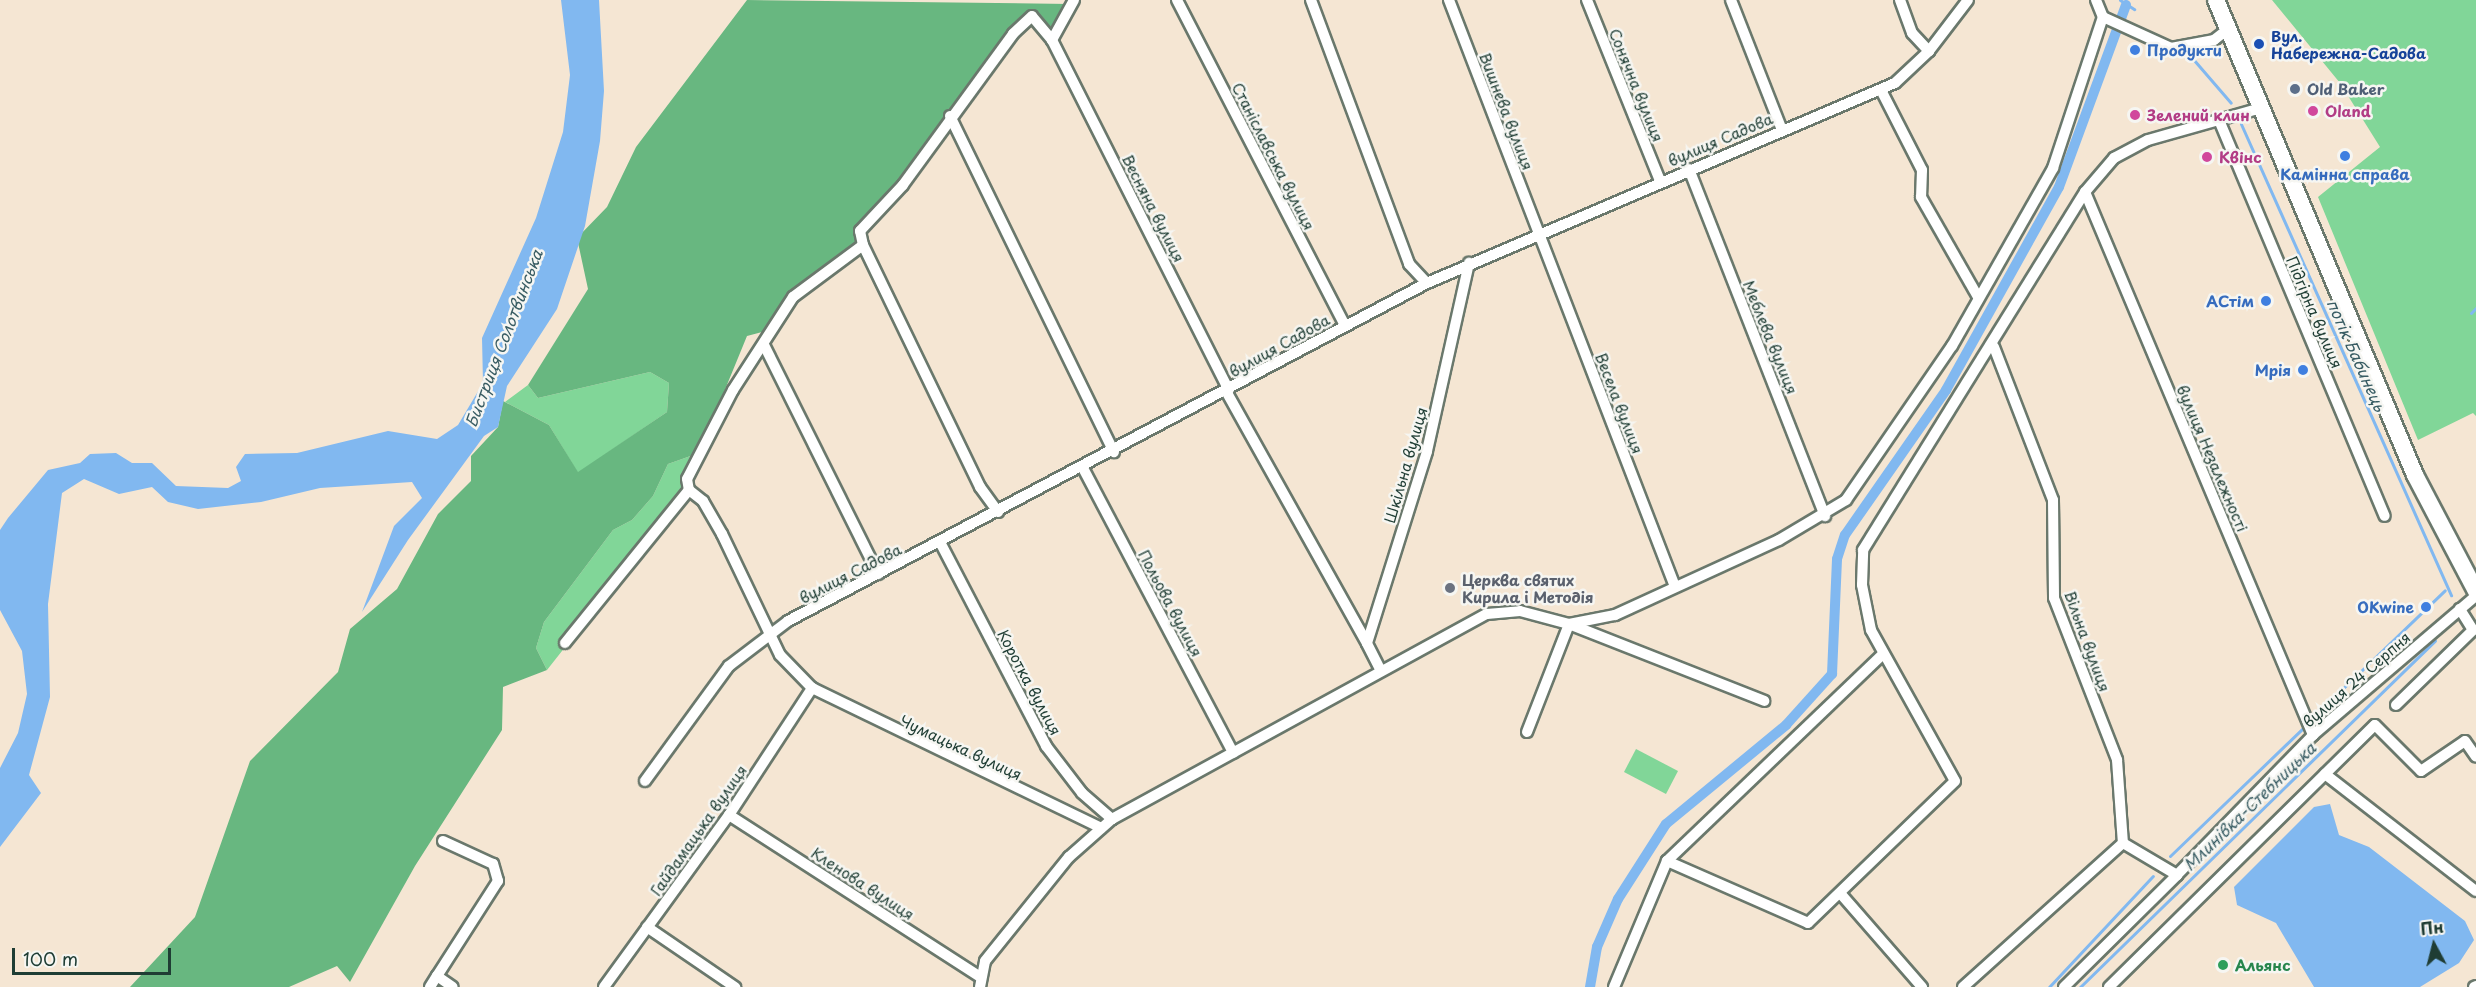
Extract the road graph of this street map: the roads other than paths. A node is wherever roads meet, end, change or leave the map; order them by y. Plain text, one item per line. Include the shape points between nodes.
1 (1074, 0) edge
2 (1177, 0) edge
3 (1311, 0) edge
4 (1449, 0) edge
5 (1587, 0) edge
6 (1731, 0) edge
7 (1900, 0) edge
8 (1968, 0) edge
9 (2096, 0) edge
10 (2216, 0) edge
11 (2108, 19) junction
12 (2228, 29) junction
13 (1052, 40) junction
14 (1929, 51) junction
15 (1881, 90) junction
16 (2261, 108) junction
17 (950, 116) junction
18 (2219, 120) junction
19 (1782, 130) junction
20 (1689, 169) junction
21 (1660, 180) junction
22 (2085, 192) junction
23 (1537, 232) junction
24 (863, 245) junction
25 (1469, 263) junction
26 (1427, 283) junction
27 (1978, 297) junction
28 (1346, 326) junction
29 (764, 345) junction
30 (1994, 347) junction
31 (1227, 391) junction
32 (1114, 452) junction
33 (1083, 468) junction
34 (688, 490) junction
35 (998, 512) junction
36 (1825, 516) junction
37 (2385, 516) dead end
38 (941, 544) junction
39 (878, 574) junction
40 (1674, 585) junction
41 (2476, 591) edge
42 (2476, 596) edge
43 (2460, 609) junction
44 (1569, 624) junction
45 (773, 636) junction
46 (565, 643) dead end
47 (1367, 643) junction
48 (1882, 655) junction
49 (1381, 671) junction
50 (812, 688) junction
51 (1764, 701) dead end
52 (2396, 705) dead end
53 (1527, 732) dead end
54 (2313, 735) junction
55 (1233, 753) junction
56 (2476, 757) edge
57 (2325, 774) junction
58 (645, 781) dead end
59 (729, 815) junction
60 (1112, 819) junction
61 (1101, 828) junction
62 (443, 841) dead end
63 (2123, 843) junction
64 (1667, 861) junction
65 (2177, 875) junction
66 (2476, 891) edge
67 (1840, 893) junction
68 (647, 927) junction
69 (437, 976) junction
70 (980, 982) edge
71 (430, 987) edge
72 (453, 987) edge
73 (604, 987) edge
74 (735, 987) edge
75 (1614, 987) edge
76 (1922, 987) edge
77 (1964, 987) edge
78 (2064, 987) edge
79 (2109, 987) edge

1 - 13 street
2 - 28 street, Станіславська вулиця
3 - 26 street via 1410,264
4 - 23 street, Вишнева вулиця
5 - 21 street, Сонячна вулиця
6 - 19 street
7 - 14 street via 1912,33
8 - 14 street, вулиця Садова
9 - 11 street
10 - 12 main road
11 - 12 street via 2171,48 2214,40
11 - 27 street via 2053,168
12 - 16 main road
13 - 17 street, Весняна вулиця via 1032,16 994,54
13 - 31 street, Весняна вулиця
14 - 15 street, вулиця Садова via 1912,70
15 - 19 street, вулиця Садова
15 - 27 street via 1922,170 1921,197
16 - 18 street
16 - 41 main road via 2415,476
17 - 24 street via 903,185 860,231
17 - 32 street
18 - 22 street via 2148,140 2114,158
18 - 37 street, Підгірна вулиця
19 - 20 street, вулиця Садова
20 - 21 street, вулиця Садова
20 - 36 street, Меблева вулиця
21 - 23 street, вулиця Садова
22 - 30 street
22 - 54 street, вулиця Незалежності
23 - 25 street, вулиця Садова
23 - 40 street, Весела вулиця
24 - 29 street via 805,285
24 - 35 street via 980,487
25 - 26 street, вулиця Садова
25 - 47 street, Шкільна вулиця via 1427,451
26 - 28 street, вулиця Садова
27 - 36 street via 1914,404 1846,500
28 - 31 street, вулиця Садова
29 - 34 street via 699,453
29 - 39 street
30 - 48 street via 1863,550 1862,585
30 - 63 street, Вільна вулиця via 2053,500 2054,598 2117,760
31 - 32 street, вулиця Садова
31 - 47 street, Весняна вулиця
32 - 33 street, вулиця Садова
33 - 35 street, вулиця Садова
33 - 55 street, Польова вулиця
34 - 45 street via 703,501
34 - 46 street
35 - 38 street, вулиця Садова
36 - 40 street
38 - 39 street, вулиця Садова
38 - 60 street, Коротка вулиця via 1046,746 1082,793
39 - 45 street, вулиця Садова via 788,621
40 - 44 street via 1615,615
42 - 43 street, вулиця 24 Серпня
43 - 52 street via 2473,630
43 - 54 street, вулиця 24 Серпня
44 - 49 street via 1520,611 1487,614
44 - 51 street
44 - 53 street
45 - 50 street via 780,655
45 - 58 street, вулиця Садова via 729,666
47 - 49 street
48 - 64 street
48 - 67 street via 1955,781
49 - 55 street
50 - 59 street, Гайдамацька вулиця
50 - 61 street, Чумацька вулиця
54 - 65 street, вулиця 24 Серпня
55 - 60 street
56 - 57 street via 2465,741 2421,771 2375,725
57 - 66 street
57 - 79 street
59 - 68 street, Гайдамацька вулиця
59 - 70 street, Кленова вулиця
60 - 61 street
61 - 70 street via 1062,866 985,961
62 - 69 street via 493,864 498,881
63 - 65 street
63 - 77 street
64 - 67 street via 1808,923
64 - 75 street
65 - 78 street, вулиця 24 Серпня
67 - 76 street
68 - 73 street, Гайдамацька вулиця
68 - 74 street
69 - 71 street
69 - 72 street

